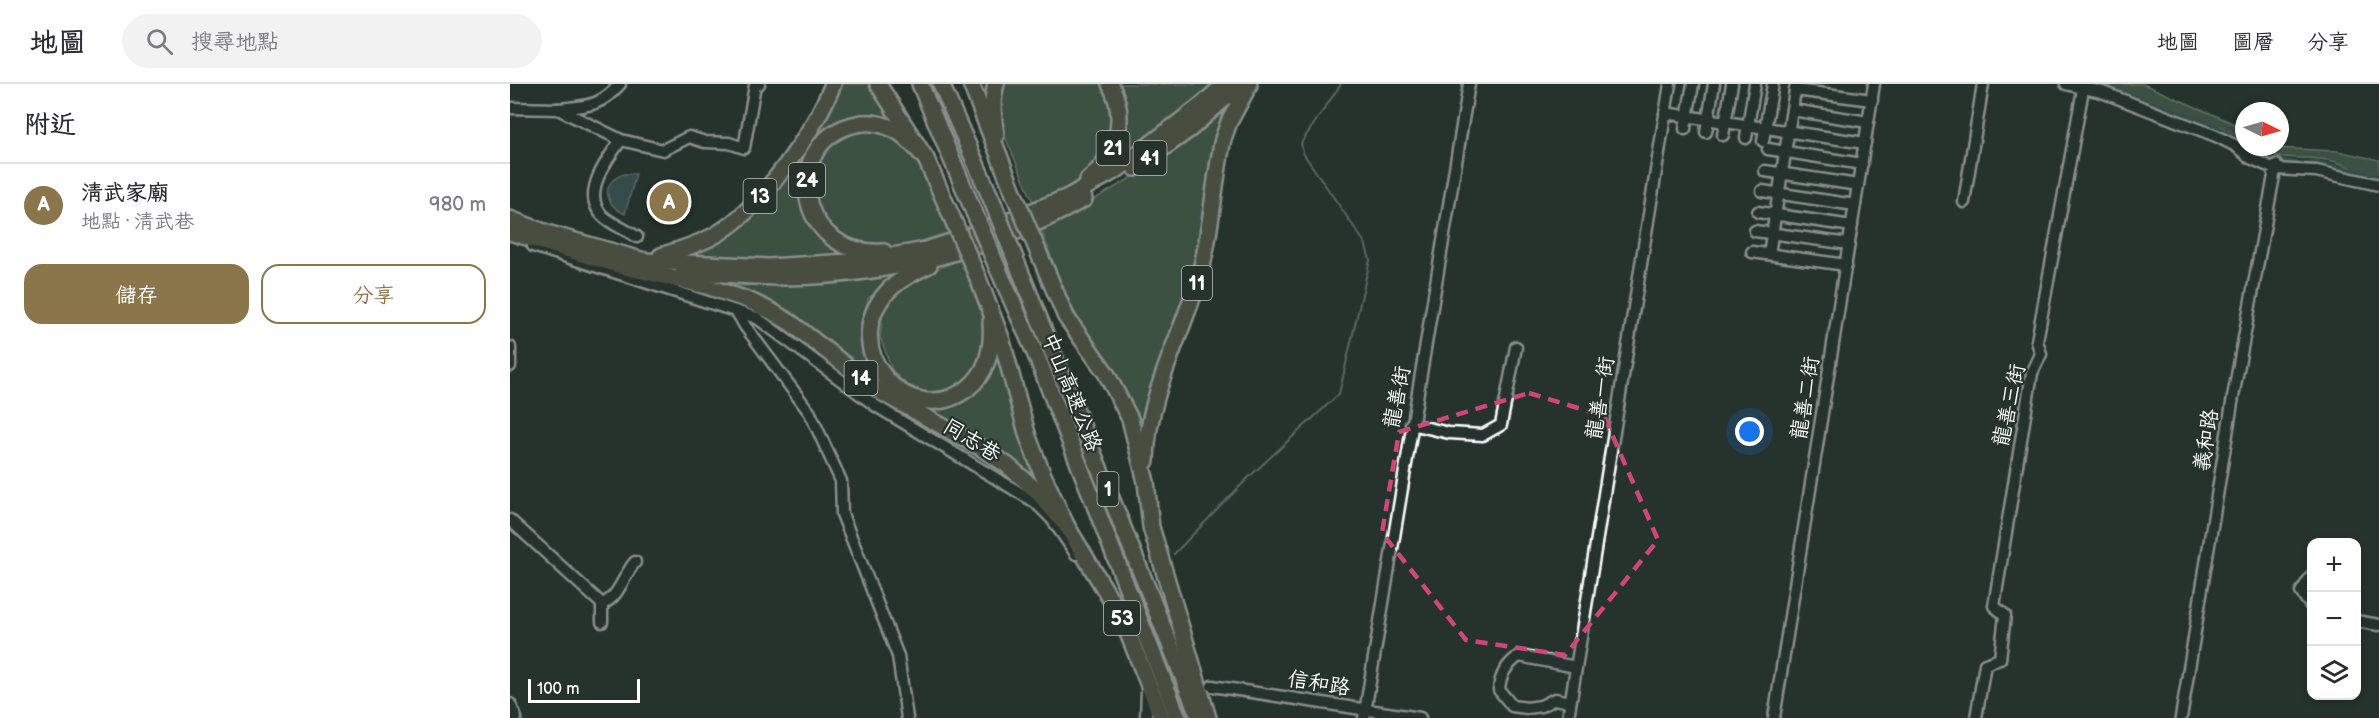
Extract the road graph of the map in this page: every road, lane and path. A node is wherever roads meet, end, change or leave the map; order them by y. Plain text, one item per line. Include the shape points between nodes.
1 (620, 84) edge
2 (759, 84) edge
3 (833, 84) edge
4 (878, 84) edge
5 (920, 84) edge
6 (940, 84) edge
7 (971, 84) edge
8 (996, 84) edge
9 (1110, 84) edge
10 (1250, 84) edge
11 (1469, 84) edge
12 (1670, 84) edge
13 (1693, 84) edge
14 (1714, 84) edge
15 (1732, 84) edge
16 (1755, 84) edge
17 (1773, 84) edge
18 (1874, 84) edge
19 (1983, 84) edge
20 (2066, 84) edge
21 (1232, 86) edge
22 (2084, 86) edge
23 (1796, 87) edge
24 (1872, 100) junction
25 (510, 108) edge
26 (558, 109) junction
27 (1792, 110) junction
28 (1665, 113) junction
29 (1688, 116) junction
30 (1708, 120) junction
31 (1726, 122) junction
32 (1868, 122) junction
33 (1748, 126) junction
34 (1765, 128) junction
35 (1685, 129) dead end
36 (1706, 132) dead end
37 (1788, 132) junction
38 (1723, 135) dead end
39 (1746, 138) dead end
40 (621, 140) junction
41 (1865, 143) junction
42 (1785, 152) junction
43 (926, 159) junction
44 (1001, 161) junction
45 (1862, 164) junction
46 (2275, 167) junction
47 (1765, 171) dead end
48 (1782, 173) junction
49 (1858, 185) junction
50 (2379, 185) edge
51 (1762, 191) dead end
52 (1779, 193) junction
53 (1068, 197) junction
54 (1964, 202) dead end
55 (1855, 205) junction
56 (1758, 212) dead end
57 (1775, 214) junction
58 (510, 219) edge
59 (1852, 226) junction
60 (1755, 231) dead end
61 (510, 232) edge
62 (1772, 233) junction
63 (637, 237) dead end
64 (510, 238) edge
65 (1849, 244) junction
66 (926, 250) junction
67 (1752, 252) dead end
68 (1769, 254) junction
69 (946, 255) junction
70 (640, 265) junction
71 (1846, 265) junction
72 (989, 304) junction
73 (737, 312) junction
74 (1516, 347) dead end
75 (510, 348) edge
76 (510, 366) edge
77 (1411, 424) junction
78 (1146, 482) junction
79 (510, 520) edge
80 (1066, 525) junction
81 (635, 562) dead end
82 (2307, 583) edge
83 (2307, 601) edge
84 (602, 604) junction
85 (602, 622) dead end
86 (2361, 622) edge
87 (2379, 625) edge
88 (1576, 667) junction
89 (1212, 686) dead end
90 (1570, 702) junction
91 (510, 704) edge
92 (1365, 714) edge
93 (516, 718) edge
94 (907, 718) edge
95 (1146, 718) edge
96 (1162, 718) edge
97 (1178, 718) edge
98 (1199, 718) edge
99 (1208, 718) edge
100 (1420, 718) edge
101 (1568, 718) edge
102 (1774, 718) edge
103 (1977, 718) edge
104 (2181, 718) edge

1 - 26 street via 605,100
2 - 40 street via 755,85 744,148 689,137 663,150
3 - 70 highway, 13 via 808,133 746,212 717,235
4 - 43 highway
5 - 97 highway, 中山高速公路 / 1, bridge via 1039,362
6 - 98 highway, 中山高速公路 / 1, bridge via 993,203
7 - 44 highway
8 - 44 highway via 993,119
9 - 53 highway, 21 via 1119,107 1119,133 1100,168
10 - 78 highway, 11 via 1223,139 1202,266 1149,419
11 - 77 street, 龍善街
12 - 28 street, 龍善一街
13 - 29 street
14 - 30 street
15 - 31 street
16 - 33 street
17 - 34 street
18 - 24 street, 龍善二街
19 - 54 street
20 - 22 street
21 - 53 highway via 1118,169
21 - 69 highway, 41 via 1191,129 1058,213
22 - 46 street via 2216,136 2250,158
22 - 103 street, 龍善三街 via 2037,341 2041,354 2032,373 1994,606 2005,615 2000,659 1985,664
23 - 24 street
23 - 27 street
24 - 32 street, 龍善二街
25 - 26 street
26 - 40 street
27 - 32 street
27 - 37 street
28 - 29 street
28 - 88 street, 龍善一街
29 - 30 street
29 - 35 street
30 - 31 street
30 - 36 street
31 - 33 street
31 - 38 street
32 - 41 street, 龍善二街
33 - 34 street
33 - 39 street
34 - 37 street
34 - 42 street via 1766,145
37 - 41 street
37 - 42 street
40 - 63 street via 602,167 595,204 603,216
41 - 45 street, 龍善二街
42 - 45 street
42 - 48 street
43 - 66 highway, 24 via 896,130 877,124 851,125 820,147 808,174 806,191 814,219 843,245 879,253
43 - 72 highway, bridge
44 - 78 highway, bridge via 1066,317 1106,373 1130,419
45 - 49 street, 龍善二街
46 - 50 street via 2316,171
46 - 104 street, 義和路
47 - 48 street
48 - 49 street
48 - 52 street
49 - 55 street, 龍善二街
51 - 52 street
52 - 55 street
52 - 57 street
53 - 66 highway
55 - 59 street, 龍善二街
56 - 57 street
57 - 59 street
57 - 62 street
58 - 70 highway
59 - 65 street, 龍善二街
60 - 62 street
61 - 70 highway
62 - 65 street
62 - 68 street
64 - 73 street, 同志巷
65 - 71 street, 龍善二街
66 - 70 highway via 864,261 769,267
67 - 68 street
68 - 71 street
69 - 70 highway via 863,272 784,277
69 - 72 highway via 904,278 878,303 869,325 868,341 880,373 900,392 917,399 949,399 962,393 983,373 990,354
70 - 80 highway, 14 via 730,293 790,323 877,390 1006,465 1036,490
71 - 102 street, 龍善二街
72 - 80 highway via 1028,437
73 - 94 street via 810,412 841,481 842,514 898,656
73 - 95 street, 同志巷 via 757,318 876,406 1035,502 1052,519 1113,614 1146,689
74 - 77 street via 1501,425 1483,435 1449,433
75 - 76 street
77 - 92 street, 龍善街
78 - 99 highway via 1151,527
79 - 84 street
80 - 96 highway, 53 via 1122,618
81 - 84 street via 617,591
82 - 83 street via 2301,592
84 - 85 street
86 - 87 street
88 - 90 street, 龍善一街
88 - 90 street via 1519,656 1500,675 1498,690 1512,706 1541,706 1555,699
89 - 92 street, 信和路
90 - 101 street, 龍善一街
91 - 93 street
92 - 100 street, 信和路

